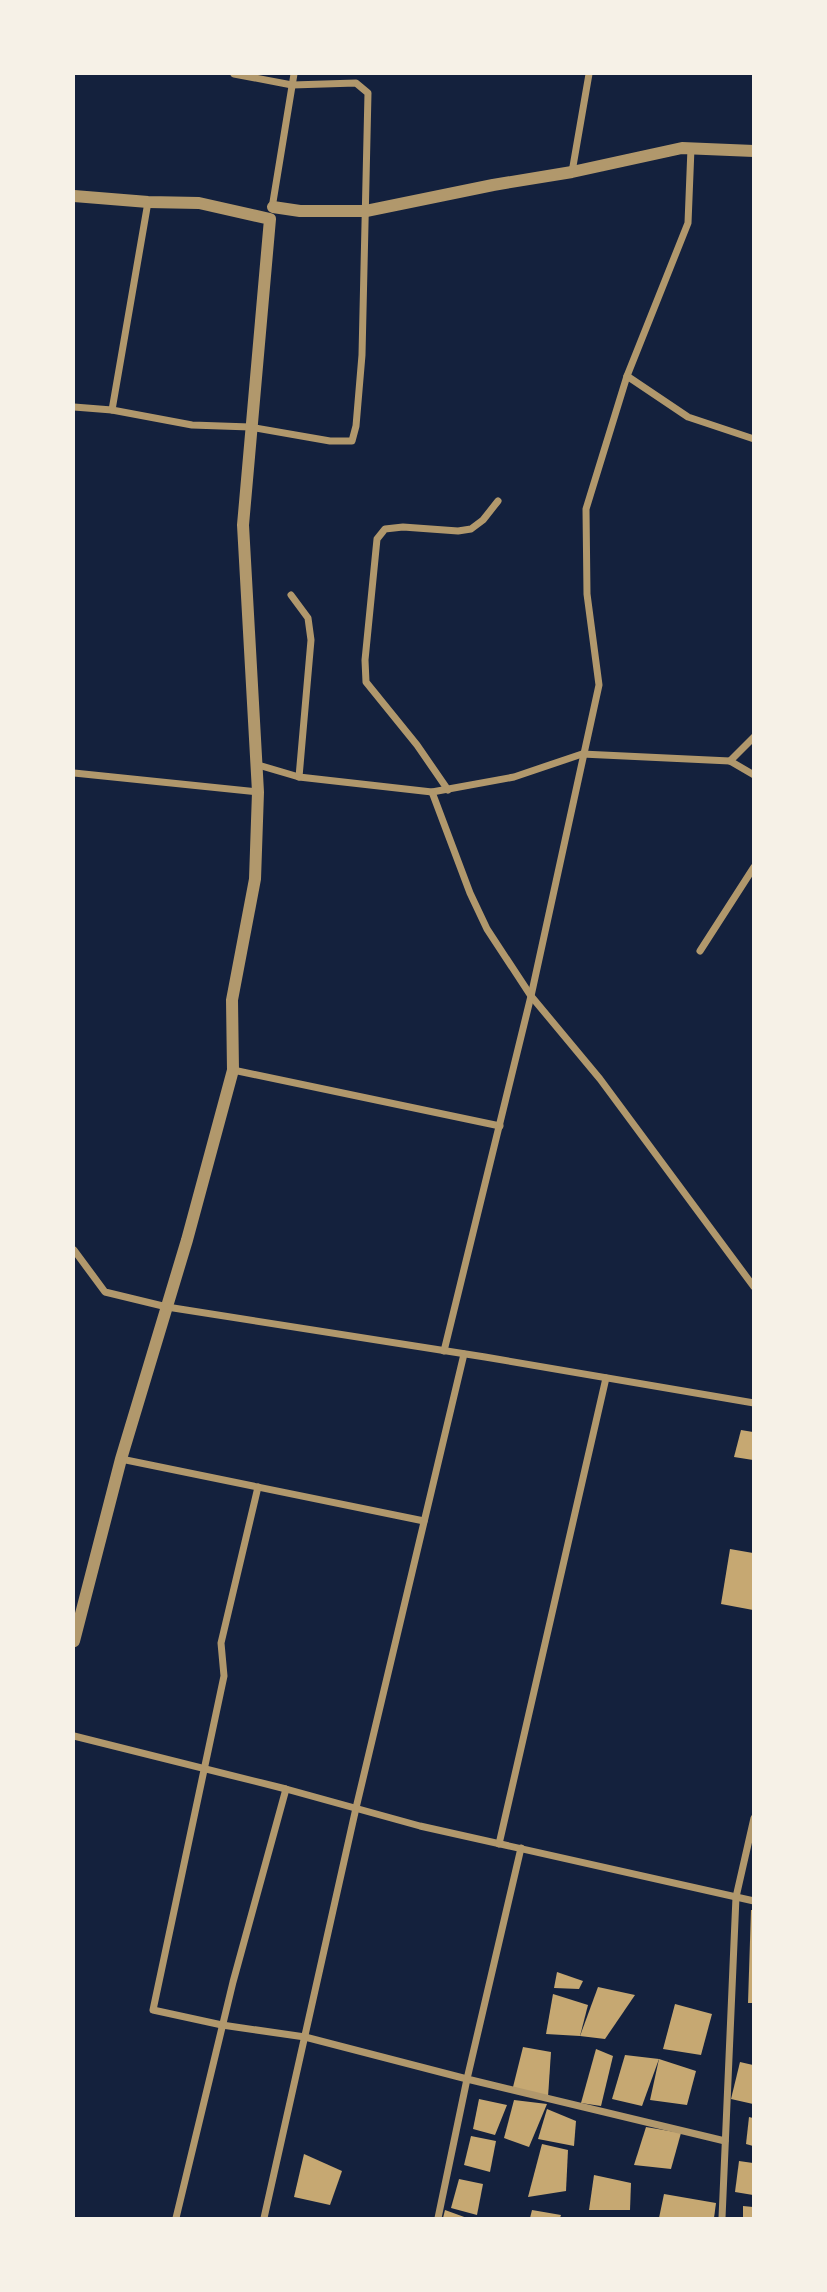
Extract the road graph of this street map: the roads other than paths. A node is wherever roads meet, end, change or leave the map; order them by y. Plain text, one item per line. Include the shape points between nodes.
1 (234, 74) edge
2 (294, 74) edge
3 (589, 74) edge
4 (292, 85) junction
5 (691, 148) junction
6 (754, 150) edge
7 (572, 172) junction
8 (74, 196) edge
9 (148, 202) junction
10 (366, 211) junction
11 (271, 213) junction
12 (627, 376) junction
13 (74, 407) edge
14 (112, 410) junction
15 (250, 427) junction
16 (754, 439) edge
17 (498, 501) dead end
18 (291, 595) dead end
19 (754, 737) edge
20 (582, 754) junction
21 (730, 761) junction
22 (258, 765) junction
23 (74, 773) edge
24 (754, 775) edge
25 (299, 777) junction
26 (448, 789) junction
27 (258, 792) junction
28 (432, 792) junction
29 (754, 867) edge
30 (700, 951) dead end
31 (531, 996) junction
32 (233, 1070) junction
33 (500, 1126) junction
34 (74, 1250) edge
35 (754, 1287) edge
36 (167, 1307) junction
37 (444, 1351) junction
38 (464, 1354) junction
39 (606, 1378) junction
40 (754, 1403) edge
41 (121, 1459) junction
42 (258, 1487) junction
43 (424, 1521) junction
44 (74, 1641) edge
45 (74, 1736) edge
46 (204, 1769) junction
47 (286, 1789) junction
48 (356, 1808) junction
49 (754, 1818) edge
50 (499, 1843) junction
51 (521, 1849) junction
52 (736, 1897) junction
53 (754, 1901) edge
54 (222, 2025) junction
55 (305, 2037) junction
56 (467, 2079) junction
57 (725, 2141) junction
58 (176, 2218) edge
59 (264, 2218) edge
60 (438, 2218) edge
61 (722, 2218) edge

1 - 4 street
2 - 4 street
3 - 7 street
4 - 10 street via 356,83 368,93
4 - 11 street
5 - 6 street
5 - 7 street
5 - 12 street via 688,223
7 - 10 street
8 - 9 street
9 - 11 street via 199,203
9 - 14 street
10 - 11 street
10 - 15 street via 362,355 352,441
11 - 15 street
12 - 16 street via 688,418
12 - 20 street via 586,509 587,594 599,685
13 - 14 street
14 - 15 street via 192,425
15 - 22 street via 243,525
17 - 26 street via 471,529 402,527 385,529 377,539 366,682
18 - 25 street via 308,618 310,639
19 - 21 street
20 - 21 street
20 - 26 street via 514,777
20 - 31 street
21 - 24 street
22 - 25 street
22 - 27 street
23 - 27 street
25 - 28 street
26 - 28 street
27 - 32 street via 255,878 232,1000
28 - 31 street via 487,929
29 - 30 street
31 - 33 street
31 - 35 street via 600,1079
32 - 33 street
32 - 36 street
33 - 37 street
34 - 36 street via 105,1292
36 - 37 street
36 - 41 street
37 - 38 street
38 - 39 street
38 - 43 street
39 - 40 street
39 - 50 street
41 - 42 street
41 - 44 street
42 - 43 street
42 - 46 street via 221,1643 224,1675
43 - 48 street
45 - 46 street
46 - 47 street
46 - 54 street via 153,2010
47 - 48 street
47 - 54 street
48 - 50 street
48 - 55 street
49 - 52 street
50 - 51 street
51 - 52 street
51 - 56 street
52 - 53 street
52 - 57 street
54 - 55 street
54 - 58 street
55 - 56 street
55 - 59 street
56 - 57 street
56 - 60 street
57 - 61 street

